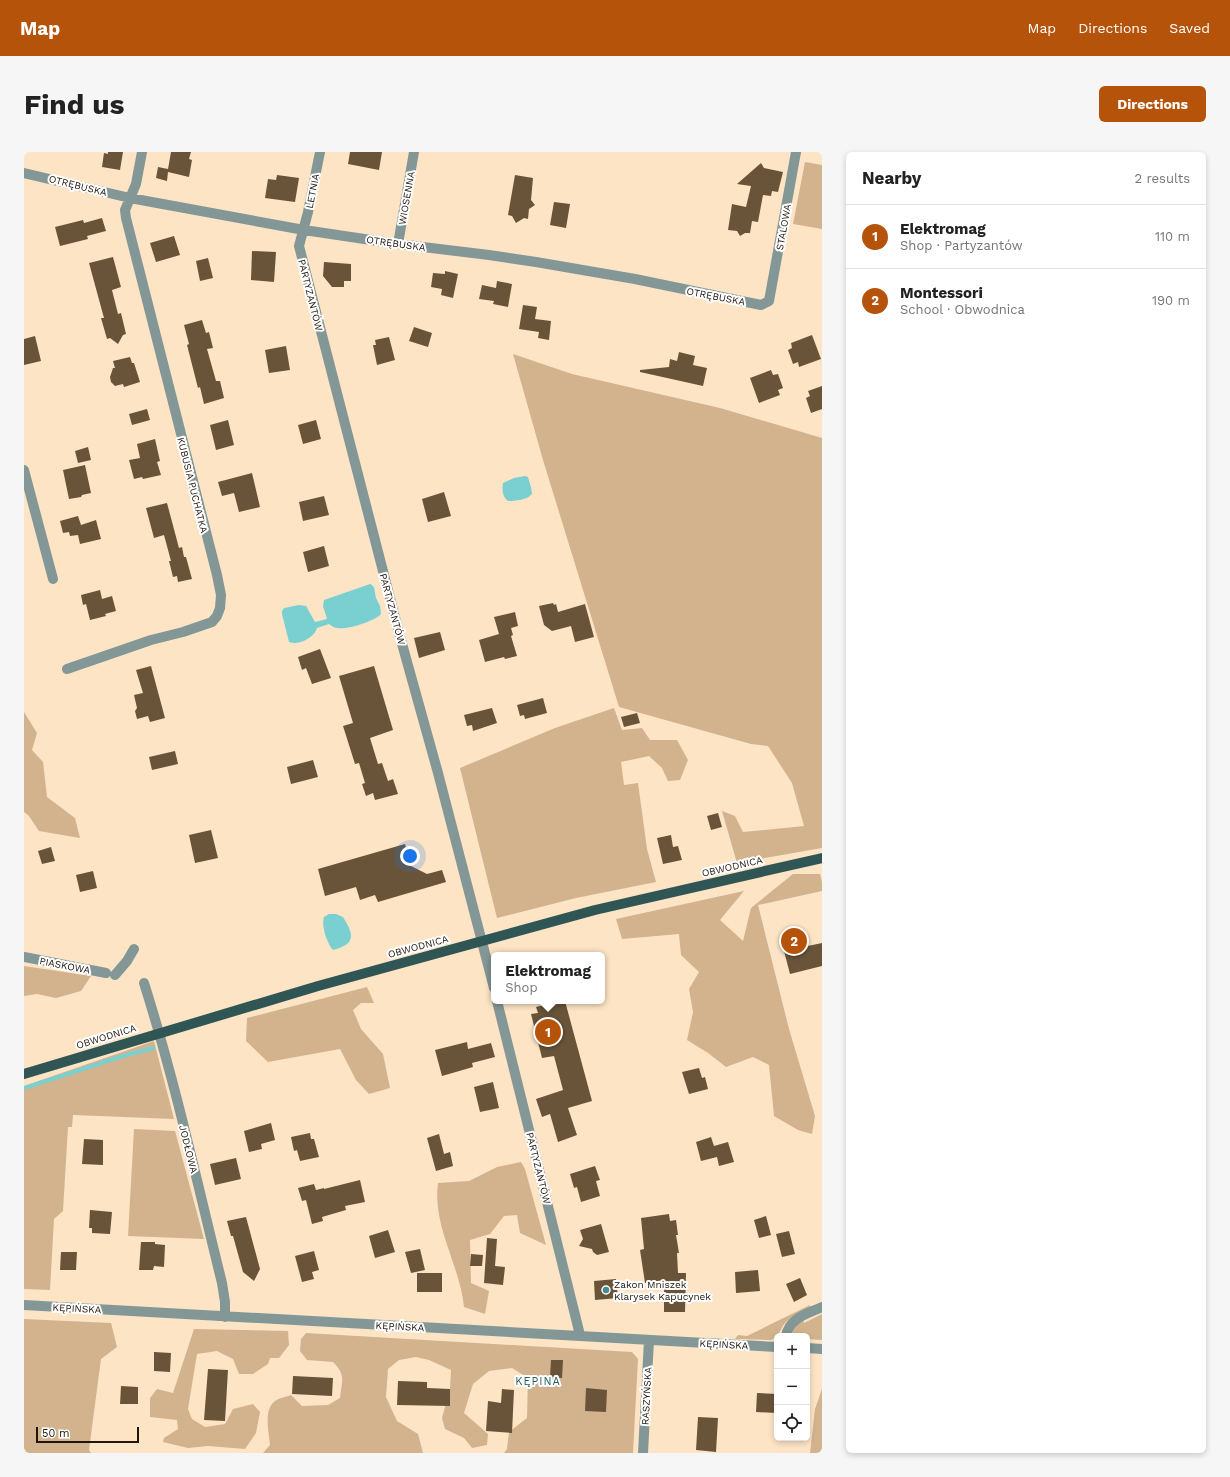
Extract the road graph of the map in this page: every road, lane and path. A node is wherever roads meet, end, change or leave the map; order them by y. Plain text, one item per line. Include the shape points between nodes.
1 (142, 152) edge
2 (320, 152) edge
3 (414, 152) edge
4 (796, 152) edge
5 (24, 173) edge
6 (130, 198) junction
7 (304, 230) junction
8 (398, 244) junction
9 (769, 301) joint
10 (24, 470) edge
11 (53, 579) dead end
12 (67, 669) dead end
13 (822, 858) edge
14 (482, 940) junction
15 (134, 949) dead end
16 (24, 957) edge
17 (491, 976) edge
18 (144, 983) dead end
19 (498, 1004) edge
20 (160, 1032) junction
21 (24, 1074) edge
22 (24, 1305) edge
23 (822, 1307) edge
24 (225, 1317) junction
25 (786, 1333) edge
26 (580, 1335) junction
27 (649, 1340) junction
28 (774, 1347) edge
29 (810, 1348) edge
30 (822, 1349) edge
31 (643, 1453) edge

1 - 6 street, KUBUSIA PUCHATKA via 136,184
2 - 7 street, LETNIA
3 - 8 street, WIOSENNA
4 - 9 street, STALOWA
5 - 6 street, OTRĘBUSKA
6 - 7 street, OTRĘBUSKA
6 - 12 street, KUBUSIA PUCHATKA via 125,210 126,218 217,574 221,595 220,608 212,622
7 - 8 street, OTRĘBUSKA
7 - 14 street, PARTYZANTÓW via 299,246 399,634
8 - 9 street, OTRĘBUSKA via 536,262 761,305
10 - 11 street
13 - 14 main road, OBWODNICA via 595,910
14 - 17 street, PARTYZANTÓW
14 - 20 main road, OBWODNICA
15 - 16 street, PIASKOWA via 127,961 110,974
18 - 20 street, JODŁOWA
19 - 26 street, PARTYZANTÓW
20 - 21 main road, OBWODNICA
20 - 24 street, JODŁOWA via 222,1283
22 - 24 street, KĘPIŃSKA
23 - 25 street via 794,1321
24 - 26 street, KĘPIŃSKA
26 - 27 street, KĘPIŃSKA
27 - 28 street, KĘPIŃSKA
27 - 31 street, RASZYŃSKA
29 - 30 street

